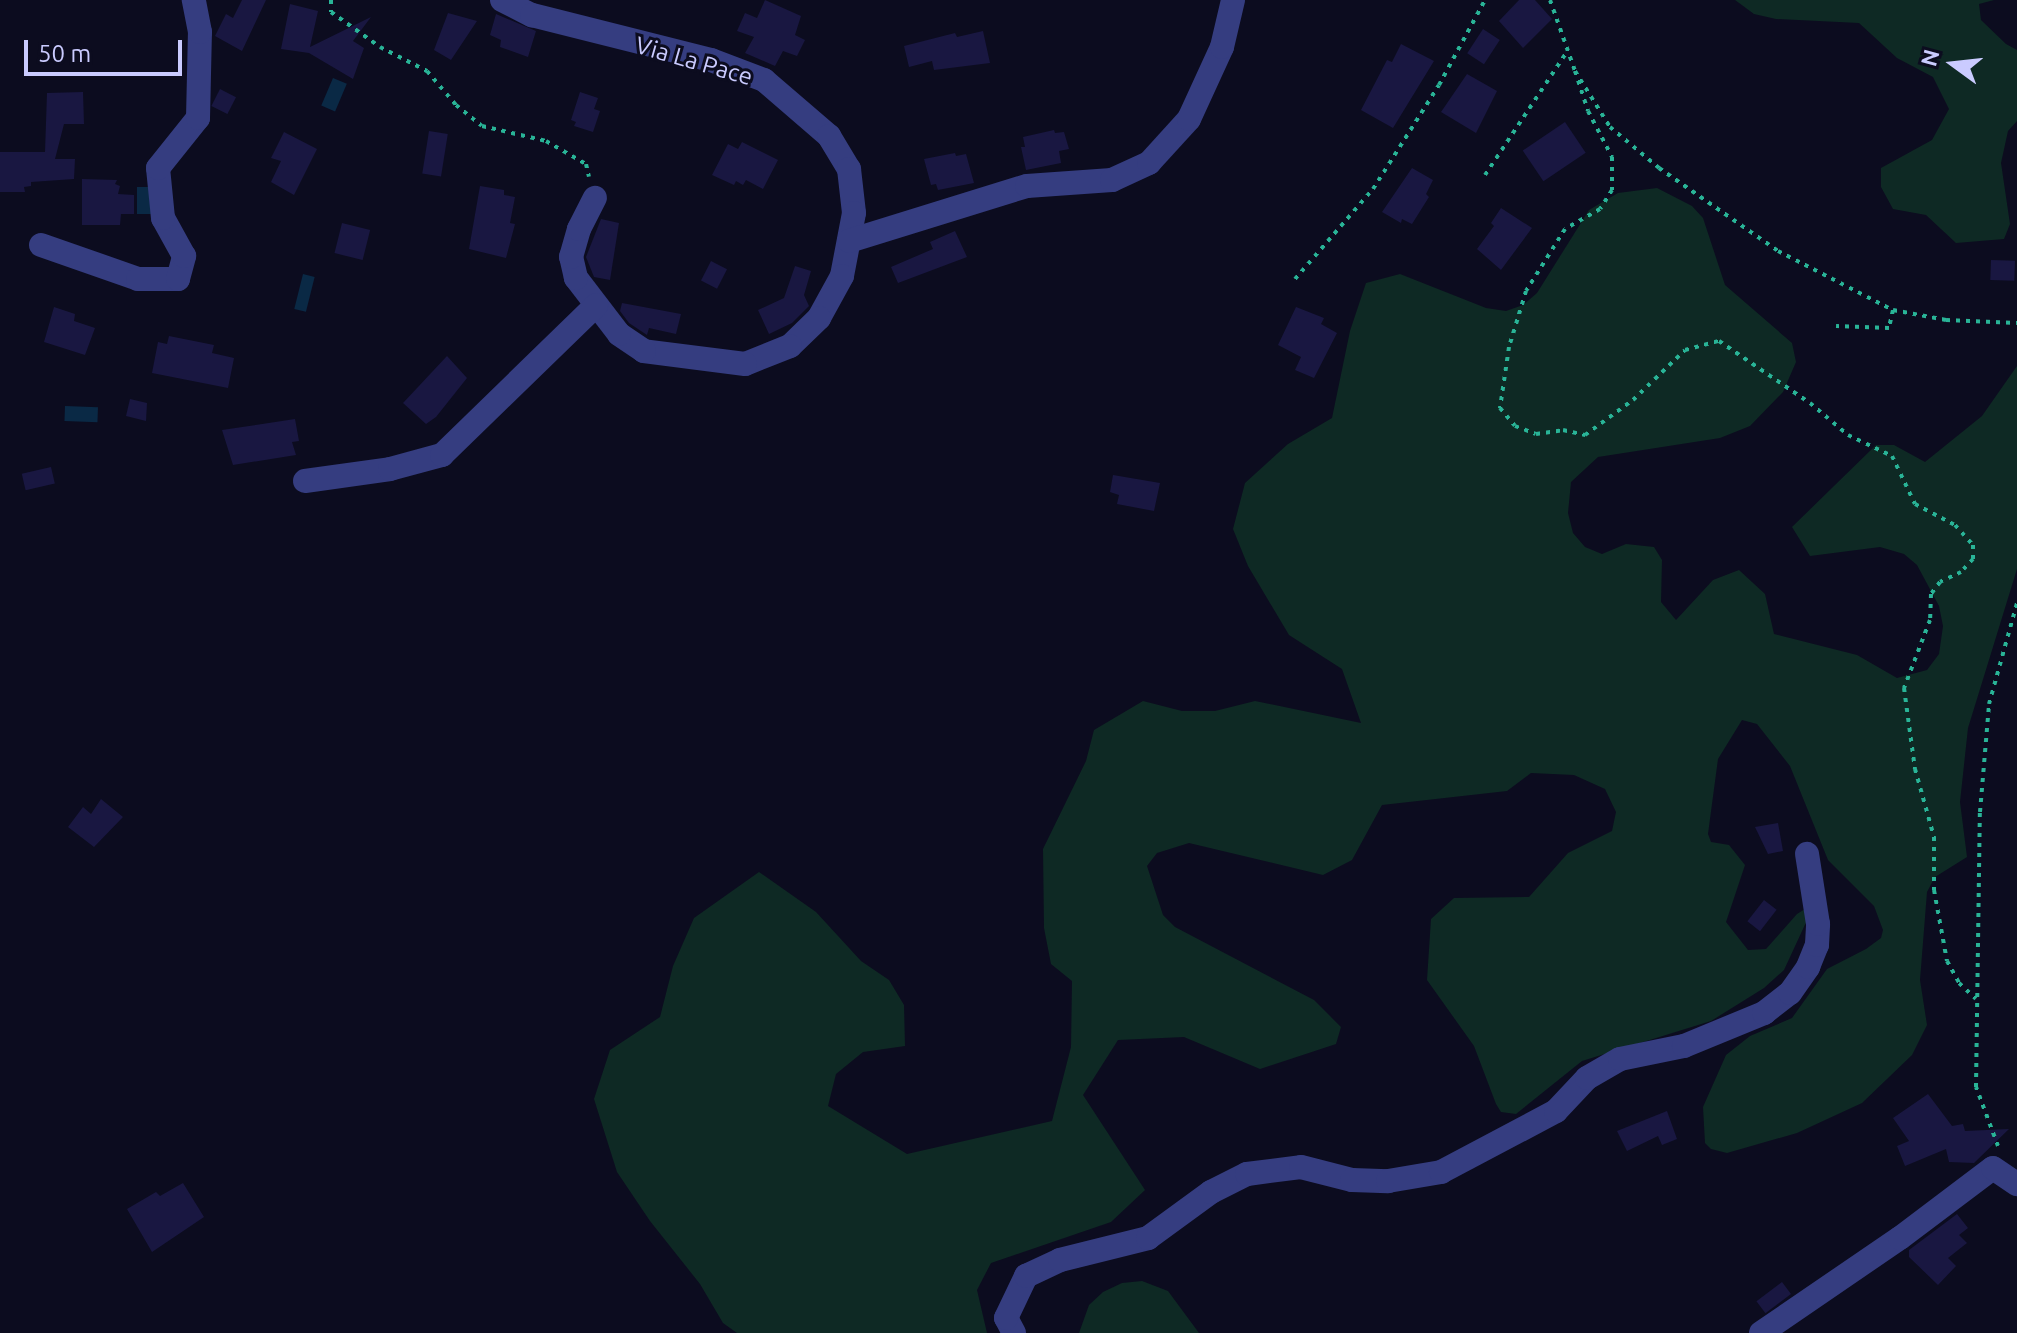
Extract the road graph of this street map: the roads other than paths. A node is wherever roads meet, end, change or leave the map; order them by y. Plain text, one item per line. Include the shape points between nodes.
1 (194, 0) edge
2 (502, 0) edge
3 (1233, 0) edge
4 (595, 198) road end
5 (849, 241) junction
6 (41, 245) dead end
7 (596, 305) junction
8 (305, 481) dead end
9 (1807, 854) dead end
10 (2017, 1184) edge
11 (1014, 1333) edge
12 (1761, 1333) edge

1 - 6 street via 200,32 198,118 158,168 163,218 184,256 178,279 138,279
2 - 5 street, Via La Pace via 532,15 711,60 764,80 829,136 849,169 854,213
3 - 5 street via 1222,47 1189,119 1149,163 1112,180 1027,186
4 - 7 street, Via La Pace via 571,257 576,278
5 - 7 street, Via La Pace via 842,276 819,318 790,346 745,364 644,351 619,334
7 - 8 street via 442,455 390,469
9 - 11 street via 1817,945 1790,993 1764,1013 1684,1046 1620,1059 1587,1078 1556,1111 1441,1172 1388,1181 1352,1180 1301,1167 1247,1174 1211,1192 1148,1238 1060,1260 1026,1276 1006,1318
10 - 12 street via 1993,1168

